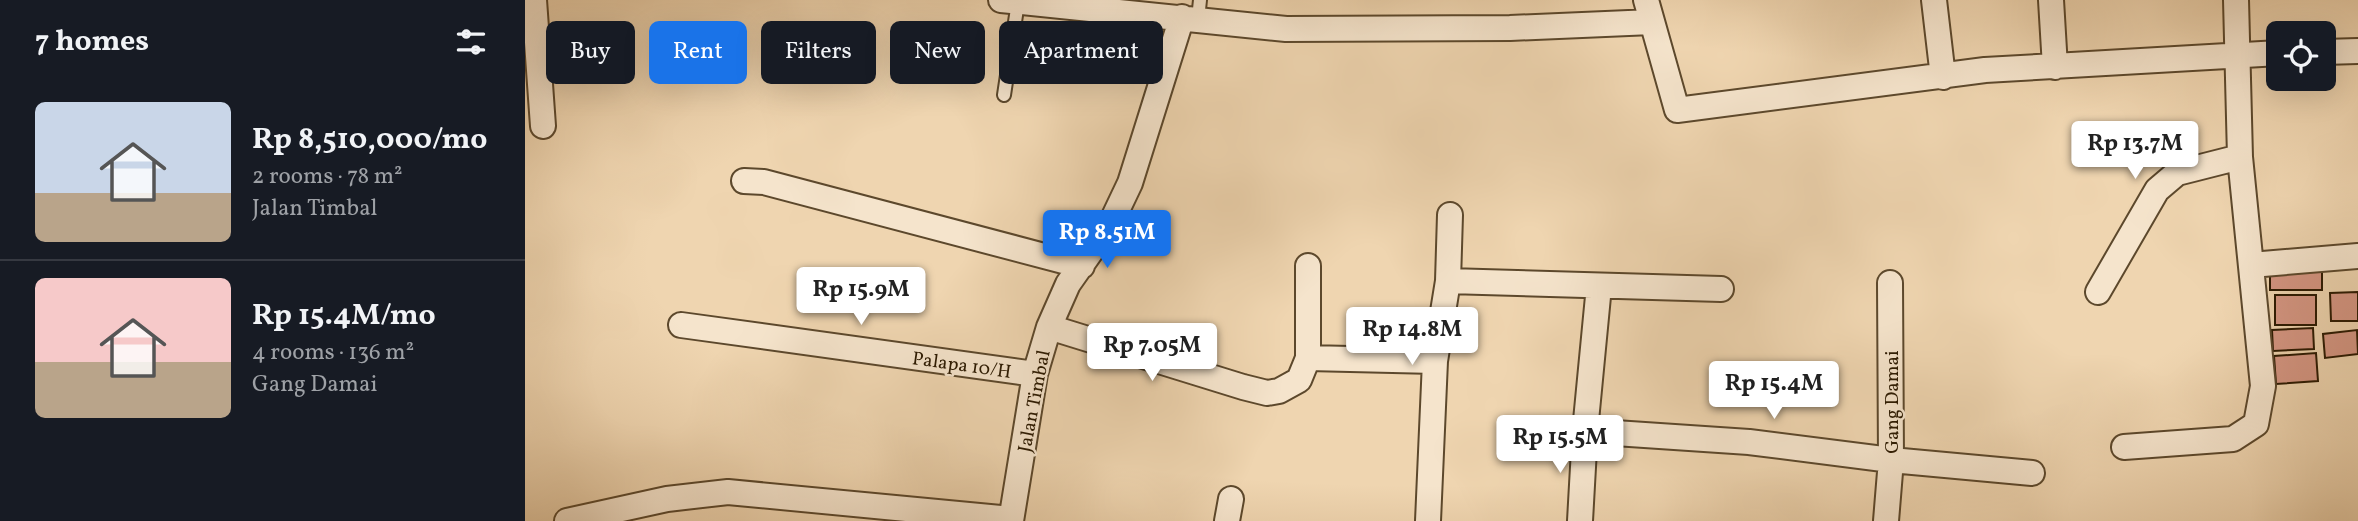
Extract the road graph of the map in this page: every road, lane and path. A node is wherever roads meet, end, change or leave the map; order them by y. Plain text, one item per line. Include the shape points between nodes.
1 (1934, 0) edge
2 (2051, 0) edge
3 (2236, 0) edge
4 (1010, 1) edge
5 (531, 11) edge
6 (1649, 11) edge
7 (1193, 12) edge
8 (2358, 51) edge
9 (2336, 52) edge
10 (2266, 53) edge
11 (2239, 54) junction
12 (2055, 67) junction
13 (1943, 77) junction
14 (1004, 95) dead end
15 (543, 126) dead end
16 (2241, 157) junction
17 (744, 181) dead end
18 (1450, 215) dead end
19 (2358, 256) edge
20 (1082, 265) junction
21 (2251, 265) junction
22 (1308, 266) dead end
23 (1448, 281) junction
24 (1890, 283) dead end
25 (1599, 286) junction
26 (1721, 289) dead end
27 (2098, 292) dead end
28 (681, 325) dead end
29 (1049, 327) junction
30 (1308, 358) junction
31 (1435, 361) junction
32 (1035, 374) junction
33 (1585, 431) junction
34 (2124, 447) dead end
35 (1891, 460) junction
36 (2032, 473) dead end
37 (652, 512) edge
38 (1011, 520) edge
39 (567, 521) edge
40 (1428, 521) edge
41 (1580, 521) edge
42 (1886, 521) edge

1 - 13 street
2 - 12 street
3 - 11 street
4 - 7 street
4 - 14 lane
5 - 15 street
6 - 7 street via 1510,28 1286,29
6 - 13 street via 1677,110
7 - 20 street, Jalan Timbal via 1130,183 1111,223
8 - 9 street
10 - 11 street
11 - 12 street
11 - 16 street
12 - 13 street
16 - 21 street
16 - 27 street via 2176,173 2157,190
17 - 20 street via 764,182
18 - 23 street
19 - 21 street
20 - 29 street, Jalan Timbal
21 - 34 street via 2263,386 2256,424 2233,439
22 - 30 street
23 - 25 street
23 - 31 street
24 - 35 street, Gang Damai
25 - 26 street
25 - 33 street
28 - 32 street, Palapa 10/H
29 - 30 street via 1267,393 1299,380
29 - 32 street, Jalan Timbal
30 - 31 street
31 - 40 street
32 - 38 street, Jalan Timbal
33 - 35 street via 1794,446
33 - 41 street
35 - 36 street
35 - 42 street, Gang Damai
37 - 38 street via 728,492
37 - 39 street

